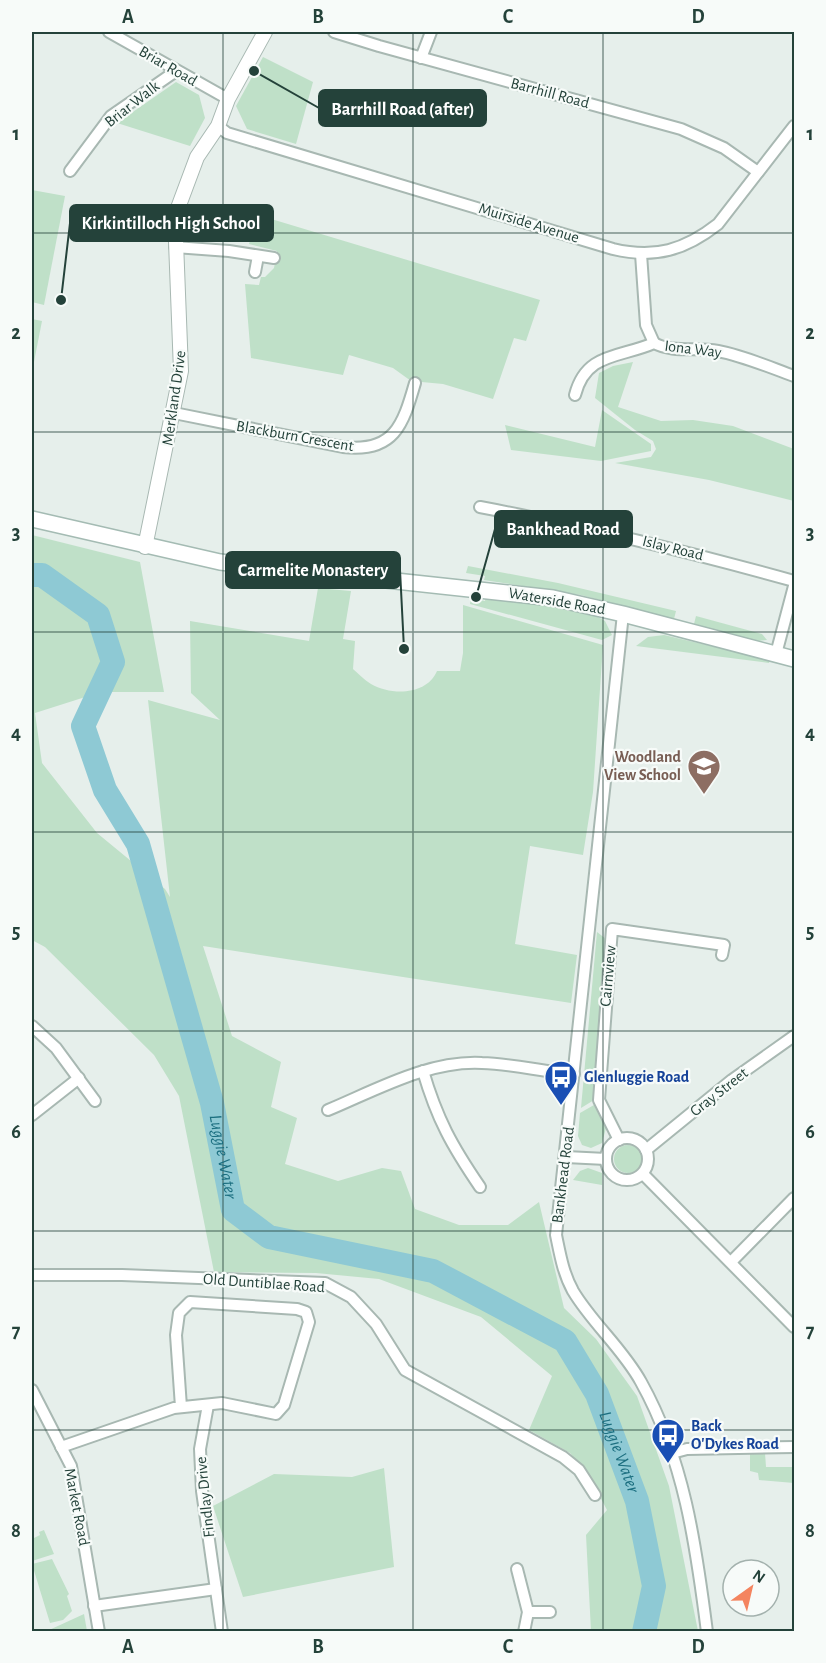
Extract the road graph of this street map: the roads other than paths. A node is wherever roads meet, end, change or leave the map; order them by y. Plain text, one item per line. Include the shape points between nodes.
1 (109, 32) edge
2 (265, 32) edge
3 (334, 32) edge
4 (431, 32) edge
5 (421, 58) junction
6 (176, 71) junction
7 (228, 99) junction
8 (218, 126) junction
9 (795, 126) edge
10 (70, 171) dead end
11 (758, 172) junction
12 (175, 248) junction
13 (641, 254) junction
14 (258, 256) junction
15 (274, 258) dead end
16 (255, 272) dead end
17 (654, 343) junction
18 (794, 375) edge
19 (415, 383) dead end
20 (575, 395) dead end
21 (174, 413) junction
22 (480, 507) dead end
23 (32, 519) edge
24 (145, 547) junction
25 (795, 581) edge
26 (795, 586) edge
27 (623, 614) junction
28 (776, 654) junction
29 (795, 659) edge
30 (722, 955) dead end
31 (32, 1026) edge
32 (795, 1036) edge
33 (423, 1071) junction
34 (574, 1074) junction
35 (79, 1078) junction
36 (95, 1101) dead end
37 (328, 1110) dead end
38 (32, 1114) edge
39 (619, 1140) junction
40 (646, 1150) junction
41 (566, 1157) junction
42 (606, 1159) junction
43 (643, 1174) junction
44 (480, 1187) dead end
45 (795, 1198) edge
46 (731, 1262) junction
47 (32, 1275) edge
48 (790, 1318) edge
49 (795, 1327) edge
50 (32, 1390) edge
51 (208, 1405) junction
52 (181, 1407) junction
53 (61, 1447) junction
54 (795, 1447) edge
55 (672, 1454) junction
56 (595, 1495) dead end
57 (517, 1569) dead end
58 (216, 1589) junction
59 (94, 1606) junction
60 (528, 1612) junction
61 (550, 1612) dead end
62 (99, 1632) edge
63 (222, 1632) edge
64 (524, 1632) edge
65 (707, 1632) edge

1 - 6 street, Briar Road
2 - 7 street, Merkland Drive
3 - 5 street, Barrhill Road
4 - 5 street
5 - 11 street, Barrhill Road via 681,129 724,148
6 - 7 street, Briar Road
6 - 10 street, Briar Walk via 111,116
7 - 8 street, Merkland Drive
8 - 12 street, Merkland Drive via 197,157 180,198 175,216
8 - 13 street, Muirside Avenue via 239,136 613,249
9 - 11 street, Muirside Avenue
11 - 13 street, Muirside Avenue via 730,209 702,236 674,250
12 - 14 street
12 - 21 street, Merkland Drive via 182,341
13 - 17 street via 646,326
14 - 15 street
14 - 16 street
17 - 18 street, Iona Way via 666,348 738,355
17 - 20 street, Iona Way via 599,361 583,374
19 - 21 street, Blackburn Crescent via 398,429 384,442 371,447 343,447
21 - 24 street, Merkland Drive
22 - 25 street, Islay Road via 589,527
23 - 24 main road, Waterside Road
24 - 27 main road, Waterside Road via 220,562 513,592
26 - 28 street
27 - 28 main road, Waterside Road
27 - 34 street, Bankhead Road
28 - 29 main road, Waterside Road
30 - 39 street, Cairnview via 724,945 612,929 599,1100
31 - 35 street via 56,1048
32 - 40 street, Gray Street via 732,1080
33 - 34 street via 483,1063
33 - 37 street
33 - 44 street via 449,1143
34 - 41 street, Bankhead Road
35 - 36 street
35 - 38 street
39 - 40 street via 637,1141
39 - 42 street
40 - 43 street via 648,1162
41 - 42 street
41 - 55 street, Bankhead Road via 556,1234 563,1267 574,1292 638,1377
42 - 43 street via 616,1177 630,1180
43 - 46 street
45 - 46 street
46 - 48 street
47 - 56 street, Old Duntiblae Road via 325,1283 351,1297 376,1324 405,1370 563,1457 579,1470
48 - 49 street
50 - 53 street, Market Road
51 - 52 street
51 - 52 street via 222,1403 276,1414 284,1405 303,1343 309,1322 306,1312 297,1308 190,1302 179,1313 176,1335
51 - 58 street, Findlay Drive via 200,1449
52 - 53 street
53 - 59 street, Market Road via 70,1466
54 - 55 street via 687,1449
55 - 65 street, Bankhead Road via 687,1502
57 - 60 street
58 - 59 street
58 - 63 street, Findlay Drive
59 - 62 street, Market Road
60 - 61 street
60 - 64 street

